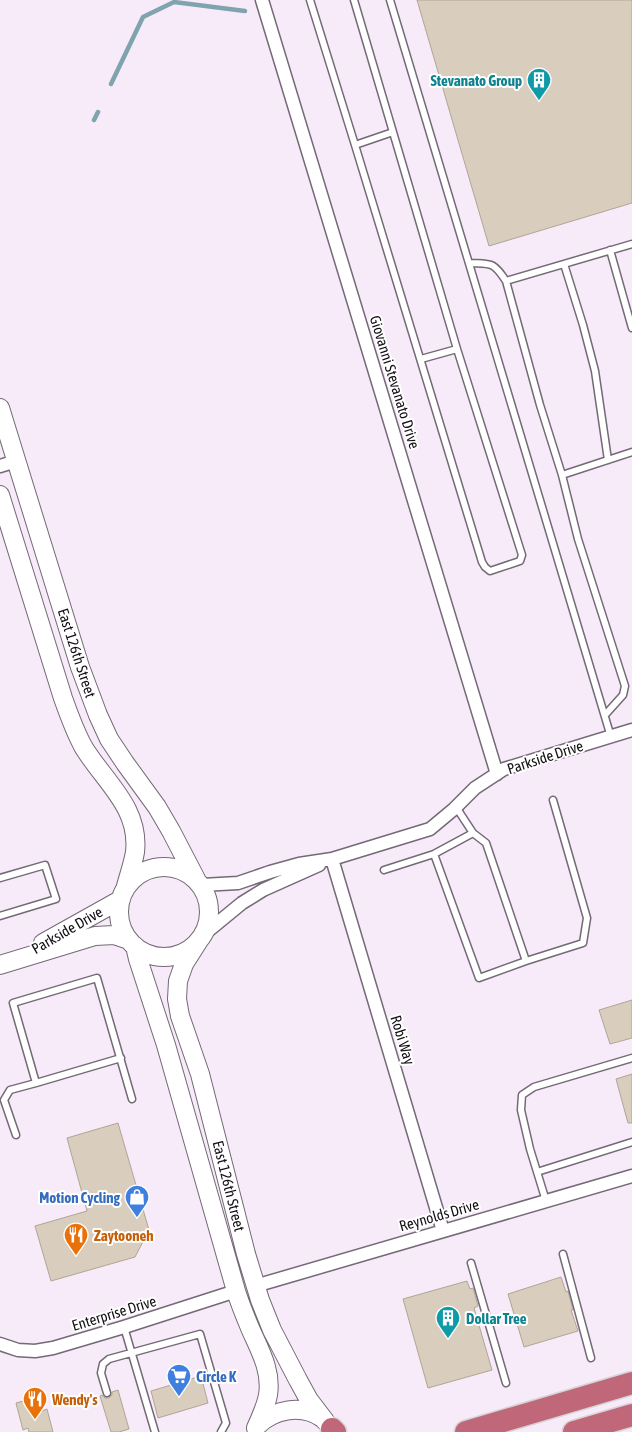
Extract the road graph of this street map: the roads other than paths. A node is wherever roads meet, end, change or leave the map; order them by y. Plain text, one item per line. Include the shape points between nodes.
1 (262, 0) edge
2 (310, 0) edge
3 (354, 0) edge
4 (390, 0) edge
5 (393, 132) junction
6 (355, 145) junction
7 (632, 244) edge
8 (610, 250) junction
9 (469, 263) junction
10 (564, 264) junction
11 (506, 281) junction
12 (632, 328) edge
13 (456, 349) junction
14 (421, 359) junction
15 (0, 408) edge
16 (632, 452) edge
17 (608, 460) junction
18 (8, 464) edge
19 (562, 475) junction
20 (0, 495) edge
21 (632, 678) edge
22 (625, 686) junction
23 (605, 715) junction
24 (632, 730) edge
25 (611, 736) junction
26 (497, 774) junction
27 (553, 800) dead end
28 (456, 807) junction
29 (473, 833) junction
30 (434, 854) junction
31 (332, 859) junction
32 (384, 870) dead end
33 (0, 878) edge
34 (199, 882) junction
35 (123, 893) junction
36 (0, 916) edge
37 (201, 939) junction
38 (132, 943) junction
39 (526, 961) junction
40 (4, 962) edge
41 (121, 1058) junction
42 (632, 1058) edge
43 (36, 1083) junction
44 (132, 1099) dead end
45 (16, 1134) dead end
46 (632, 1142) edge
47 (536, 1172) junction
48 (632, 1176) edge
49 (546, 1201) junction
50 (443, 1231) junction
51 (562, 1254) dead end
52 (471, 1263) dead end
53 (255, 1286) junction
54 (236, 1291) junction
55 (124, 1327) junction
56 (0, 1344) edge
57 (132, 1353) junction
58 (591, 1358) dead end
59 (506, 1383) dead end
60 (632, 1383) edge
61 (107, 1393) dead end
62 (632, 1415) edge
63 (331, 1428) edge
64 (255, 1430) edge
65 (155, 1432) edge
66 (221, 1432) edge
67 (466, 1432) edge
68 (574, 1432) edge

1 - 26 street, Giovanni Stevanato Drive
2 - 6 lane
3 - 5 lane
4 - 9 lane
5 - 6 lane
5 - 13 lane
6 - 14 lane
7 - 8 lane
8 - 10 lane
8 - 12 lane
9 - 11 lane via 490,263 498,268
9 - 23 lane
10 - 11 lane
10 - 17 lane via 595,371
11 - 19 lane
13 - 14 lane
13 - 14 lane via 522,555 520,561 490,571 482,562
15 - 18 main road, East 126th Street
16 - 17 lane
17 - 19 lane
18 - 34 main road, East 126th Street via 98,715 124,763 157,807
19 - 22 lane via 578,539
20 - 35 main road, East 126th Street via 74,727 84,748 122,799 132,819 135,854
21 - 22 lane
22 - 23 lane via 623,694
23 - 25 lane
24 - 25 street, Parkside Drive
25 - 26 street, Parkside Drive via 504,769
26 - 28 street, Parkside Drive via 475,788
27 - 39 lane via 587,918 583,943
28 - 29 lane
28 - 31 street, Parkside Drive via 430,829
29 - 30 lane
29 - 39 lane via 486,844
30 - 32 lane
30 - 39 lane via 479,978
31 - 34 street, Parkside Drive via 299,864 238,883
31 - 37 street, Parkside Drive via 263,890 242,903
31 - 50 street, Robi Way
33 - 36 lane via 45,864 56,899
34 - 35 main road via 179,868 159,866 140,872
34 - 37 main road via 210,910
35 - 38 main road via 120,921
35 - 40 main road, Parkside Drive
37 - 38 main road via 182,954 162,957 143,952
37 - 53 main road, East 126th Street via 180,975 178,1007 200,1074
38 - 40 main road, Parkside Drive via 114,935 95,936
38 - 54 main road, East 126th Street via 166,1045
41 - 43 lane
41 - 43 lane via 98,978 13,1003
41 - 44 lane
42 - 47 lane via 534,1087 522,1095 521,1110
43 - 45 lane via 10,1090 4,1100
46 - 47 lane
47 - 49 lane
48 - 49 street, Reynolds Drive
49 - 50 street, Reynolds Drive
50 - 53 street, Reynolds Drive
51 - 58 lane
52 - 59 lane
53 - 63 main road, East 126th Street via 293,1371 309,1400
54 - 55 street, Enterprise Drive
54 - 64 main road, East 126th Street via 269,1379 267,1400
55 - 56 street, Enterprise Drive via 35,1351
55 - 57 lane
57 - 61 lane via 108,1359 103,1364 101,1373
57 - 65 lane
57 - 66 lane via 200,1334 226,1423
60 - 67 highway
62 - 68 highway
63 - 64 main road via 312,1413 291,1409 272,1415

